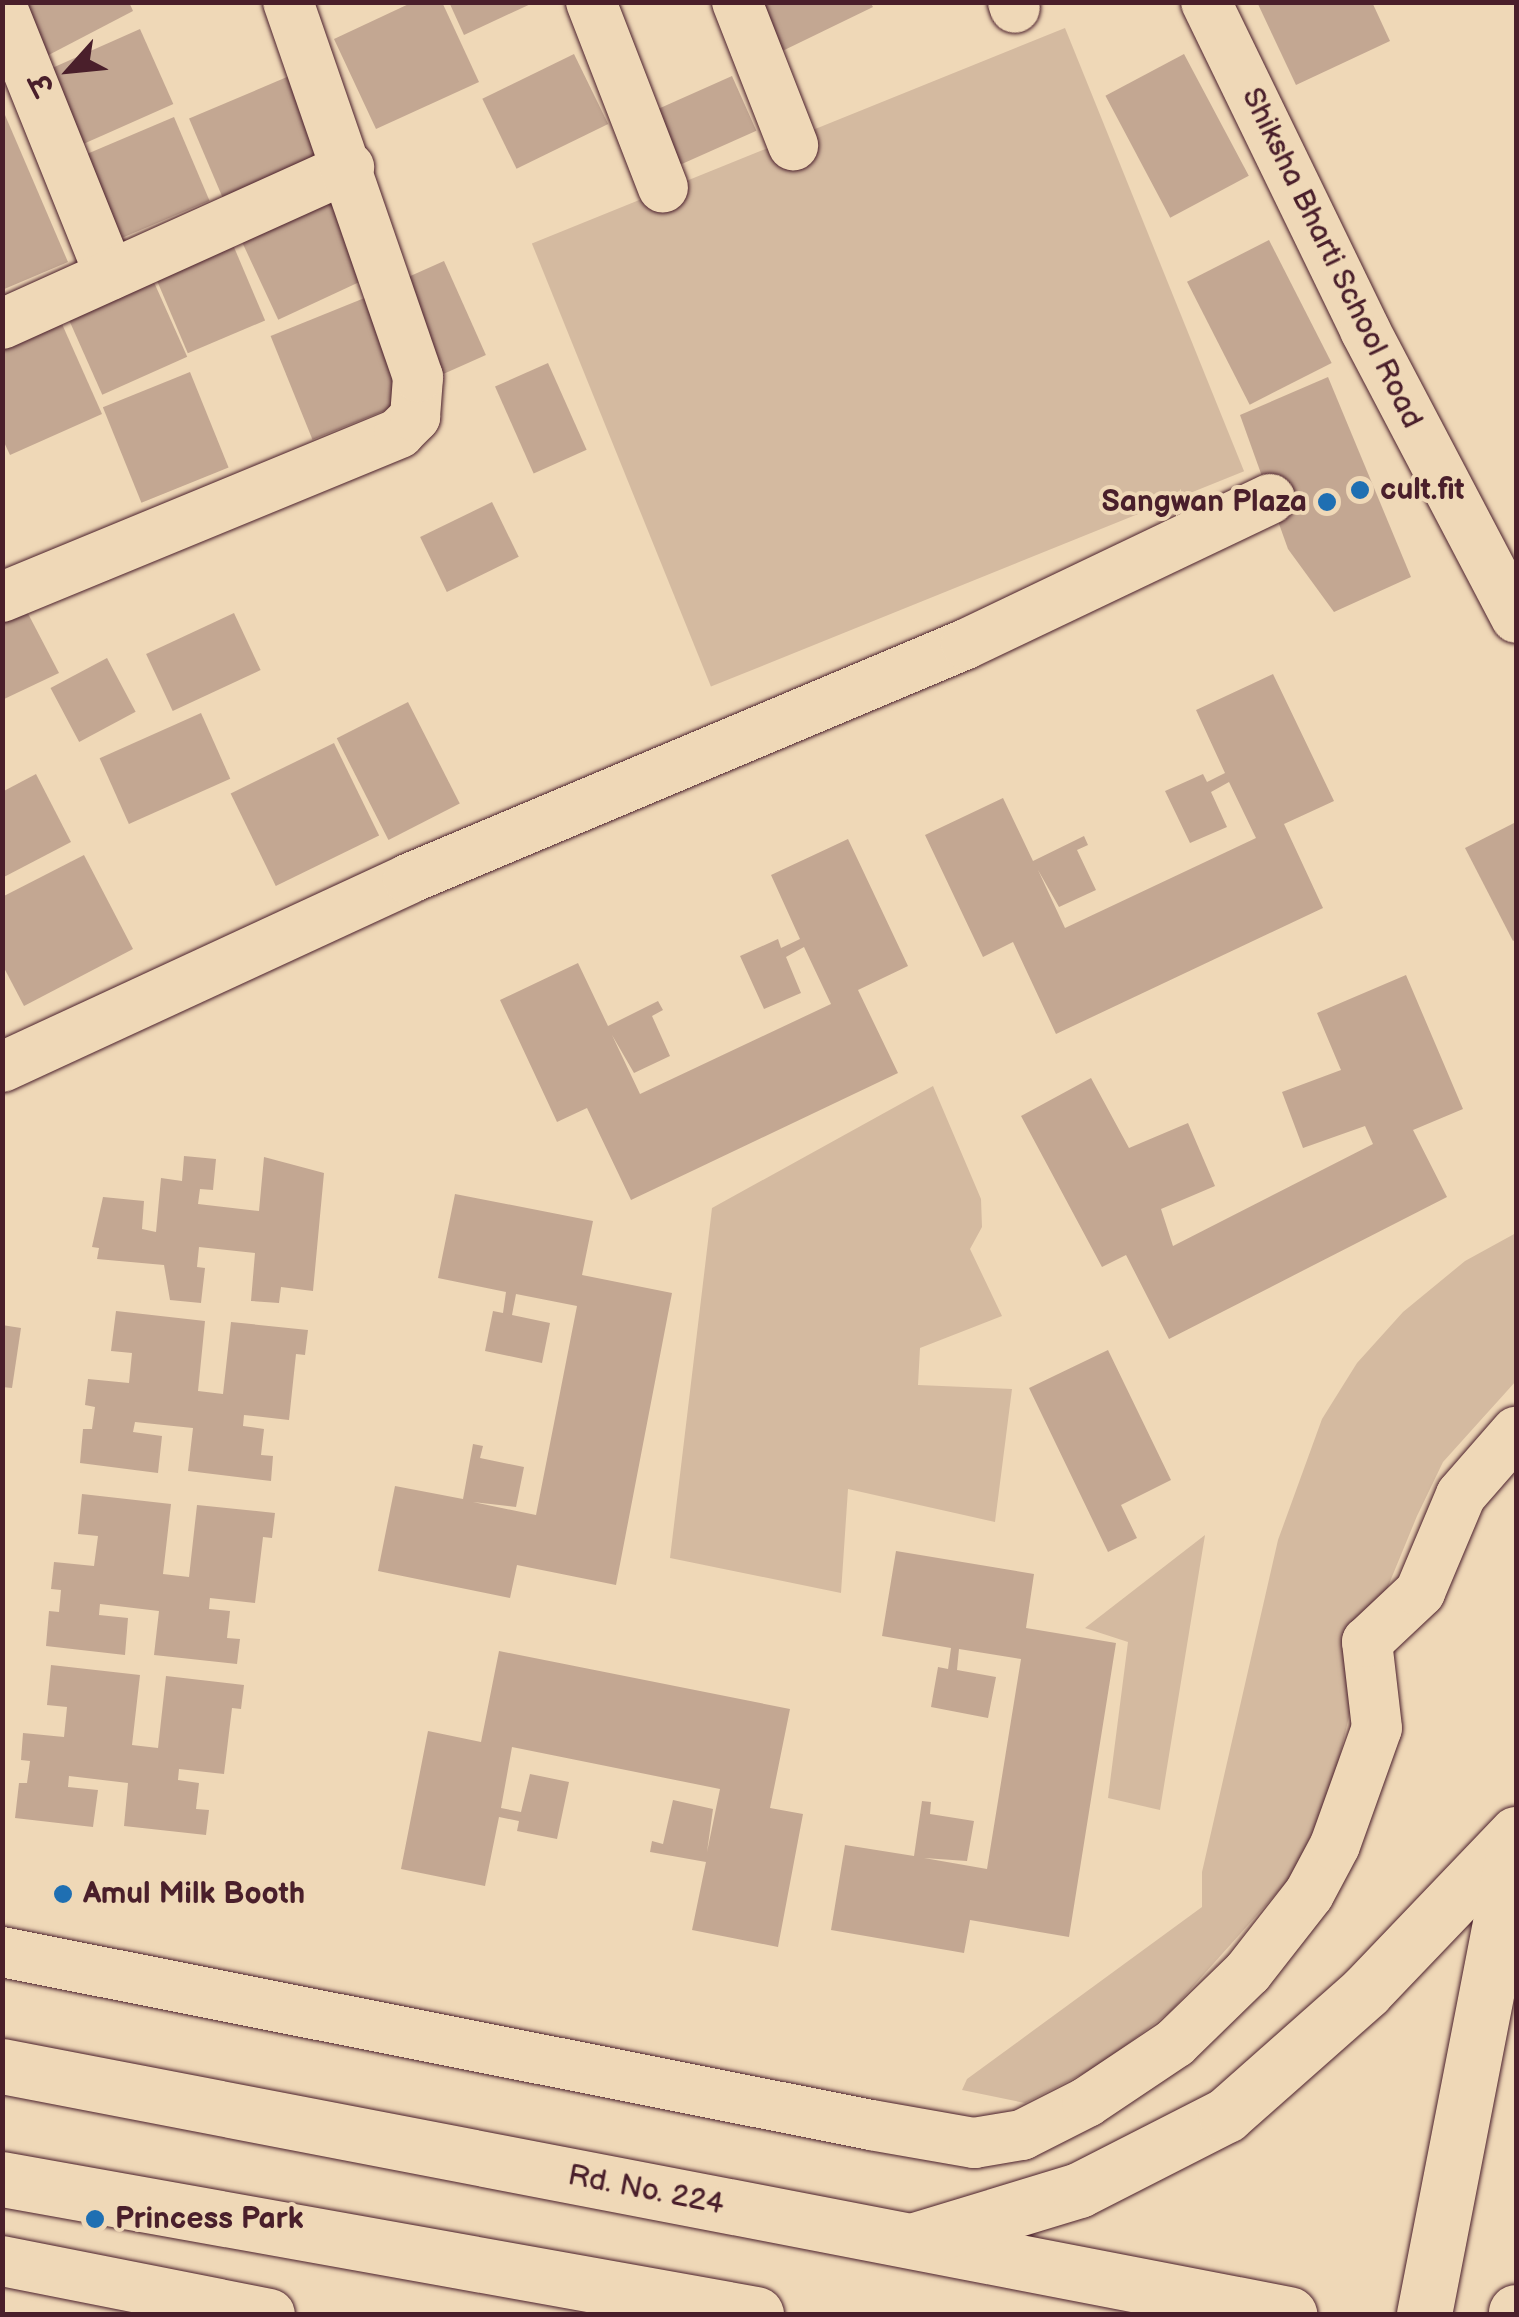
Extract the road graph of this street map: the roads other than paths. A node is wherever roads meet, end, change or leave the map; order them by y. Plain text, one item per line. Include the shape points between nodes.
1 (288, 2) edge
2 (591, 2) edge
3 (738, 2) edge
4 (1206, 2) edge
5 (2, 7) edge
6 (793, 146) dead end
7 (350, 167) junction
8 (663, 188) dead end
9 (110, 275) junction
10 (2, 324) edge
11 (1270, 500) dead end
12 (2, 597) edge
13 (1516, 618) edge
14 (3, 1065) edge
15 (1516, 1432) edge
16 (1516, 1834) edge
17 (1516, 1842) edge
18 (2, 1952) edge
19 (2, 2066) edge
20 (2, 2179) edge
21 (910, 2241) junction
22 (32, 2282) edge
23 (270, 2314) edge
24 (756, 2314) edge
25 (1289, 2314) edge
26 (1424, 2314) edge

1 - 7 street
2 - 8 street
3 - 6 street
4 - 13 street, Shiksha Bharti School Road via 1364,330
5 - 9 street
7 - 9 street
7 - 12 street via 418,378 414,417 399,433
9 - 10 street
11 - 14 street via 966,644 425,871
15 - 18 street via 1461,1496 1420,1592 1367,1642 1376,1728 1335,1845 1309,1894 1248,1972 1175,2043 1087,2102 1022,2134 974,2144 870,2126
16 - 21 main road via 1365,1992 1226,2116 1079,2190
17 - 26 main road
19 - 21 main road, Rd. No. 224
20 - 24 main road
21 - 25 main road, Rd. No. 224
22 - 23 street

